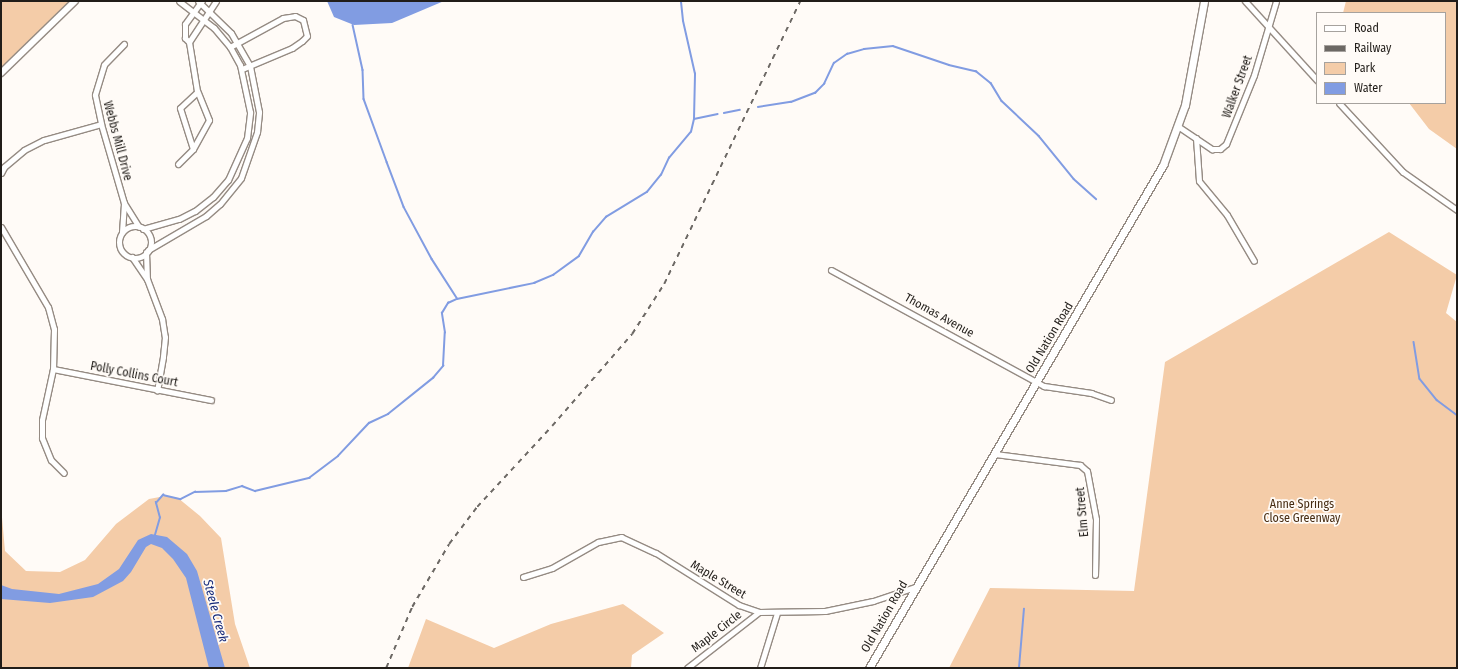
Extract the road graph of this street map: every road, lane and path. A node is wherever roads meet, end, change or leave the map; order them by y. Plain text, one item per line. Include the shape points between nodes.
1 (75, 1) edge
2 (179, 1) edge
3 (200, 1) edge
4 (216, 1) edge
5 (1204, 1) edge
6 (1245, 1) edge
7 (1276, 1) edge
8 (210, 10) junction
9 (193, 12) junction
10 (202, 19) junction
11 (1268, 27) junction
12 (189, 42) junction
13 (238, 42) junction
14 (124, 44) dead end
15 (230, 47) junction
16 (250, 66) junction
17 (242, 70) junction
18 (1, 73) edge
19 (1316, 79) edge
20 (197, 92) junction
21 (1340, 104) edge
22 (101, 124) junction
23 (1179, 127) junction
24 (247, 138) junction
25 (1196, 138) junction
26 (255, 139) junction
27 (193, 149) junction
28 (178, 164) dead end
29 (1, 173) edge
30 (124, 203) junction
31 (1457, 210) edge
32 (1, 227) edge
33 (141, 228) junction
34 (122, 232) junction
35 (147, 251) junction
36 (132, 257) junction
37 (1254, 261) dead end
38 (830, 270) dead end
39 (147, 279) junction
40 (53, 369) junction
41 (1037, 381) junction
42 (157, 390) junction
43 (212, 400) dead end
44 (1111, 400) dead end
45 (995, 454) junction
46 (64, 473) dead end
47 (1095, 575) dead end
48 (523, 577) dead end
49 (915, 588) junction
50 (759, 612) junction
51 (777, 613) junction
52 (687, 668) edge
53 (760, 668) edge
54 (869, 668) edge

1 - 18 street
2 - 9 street
3 - 8 street
3 - 9 street
4 - 8 street
5 - 23 main road, Old Nation Road
6 - 11 street
7 - 11 street, Walker Street
8 - 10 street
8 - 13 street
9 - 10 street
9 - 12 street via 184,31
10 - 12 street
10 - 15 street
11 - 19 street
11 - 25 street, Walker Street via 1254,75 1228,142 1216,150
12 - 20 street
13 - 15 street
13 - 16 street
13 - 16 street via 284,18 295,16 303,20 307,36 302,41
14 - 22 street, Webbs Mill Drive via 104,65 98,79 95,95
15 - 17 street
16 - 17 street
16 - 26 street via 259,112
17 - 24 street via 250,112
20 - 27 street via 209,120
20 - 27 street via 180,108
21 - 31 street via 1403,172
22 - 29 street via 44,140 24,150 4,167
22 - 30 street, Webbs Mill Drive
23 - 25 street, Walker Street
23 - 41 main road, Old Nation Road via 1150,191
24 - 26 street
24 - 33 street via 228,180 213,197 179,219
25 - 37 street via 1199,181 1227,215
26 - 35 street via 241,178 220,204 206,216
27 - 28 street
30 - 33 street, Webbs Mill Drive
30 - 34 street, Webbs Mill Drive
32 - 40 street via 48,307 54,329
33 - 34 street via 130,226
33 - 35 street via 150,238
34 - 36 street via 120,246
35 - 36 street via 141,256
35 - 39 street
36 - 39 street
38 - 41 street, Thomas Avenue
39 - 42 street via 162,319 165,337
40 - 42 street, Polly Collins Court
40 - 46 street via 42,420 42,438 51,460
41 - 44 street, Thomas Avenue via 1052,389 1091,393
41 - 45 main road, Old Nation Road
42 - 43 street, Polly Collins Court
45 - 47 street, Elm Street via 1080,465 1087,470 1096,519
45 - 49 main road, Old Nation Road
48 - 50 street, Maple Street via 552,568 598,542 621,537 656,553 739,605
49 - 51 street, Maple Street via 873,601 825,611
49 - 54 main road, Old Nation Road
50 - 51 street, Maple Street
50 - 52 street, Maple Circle
51 - 53 street

